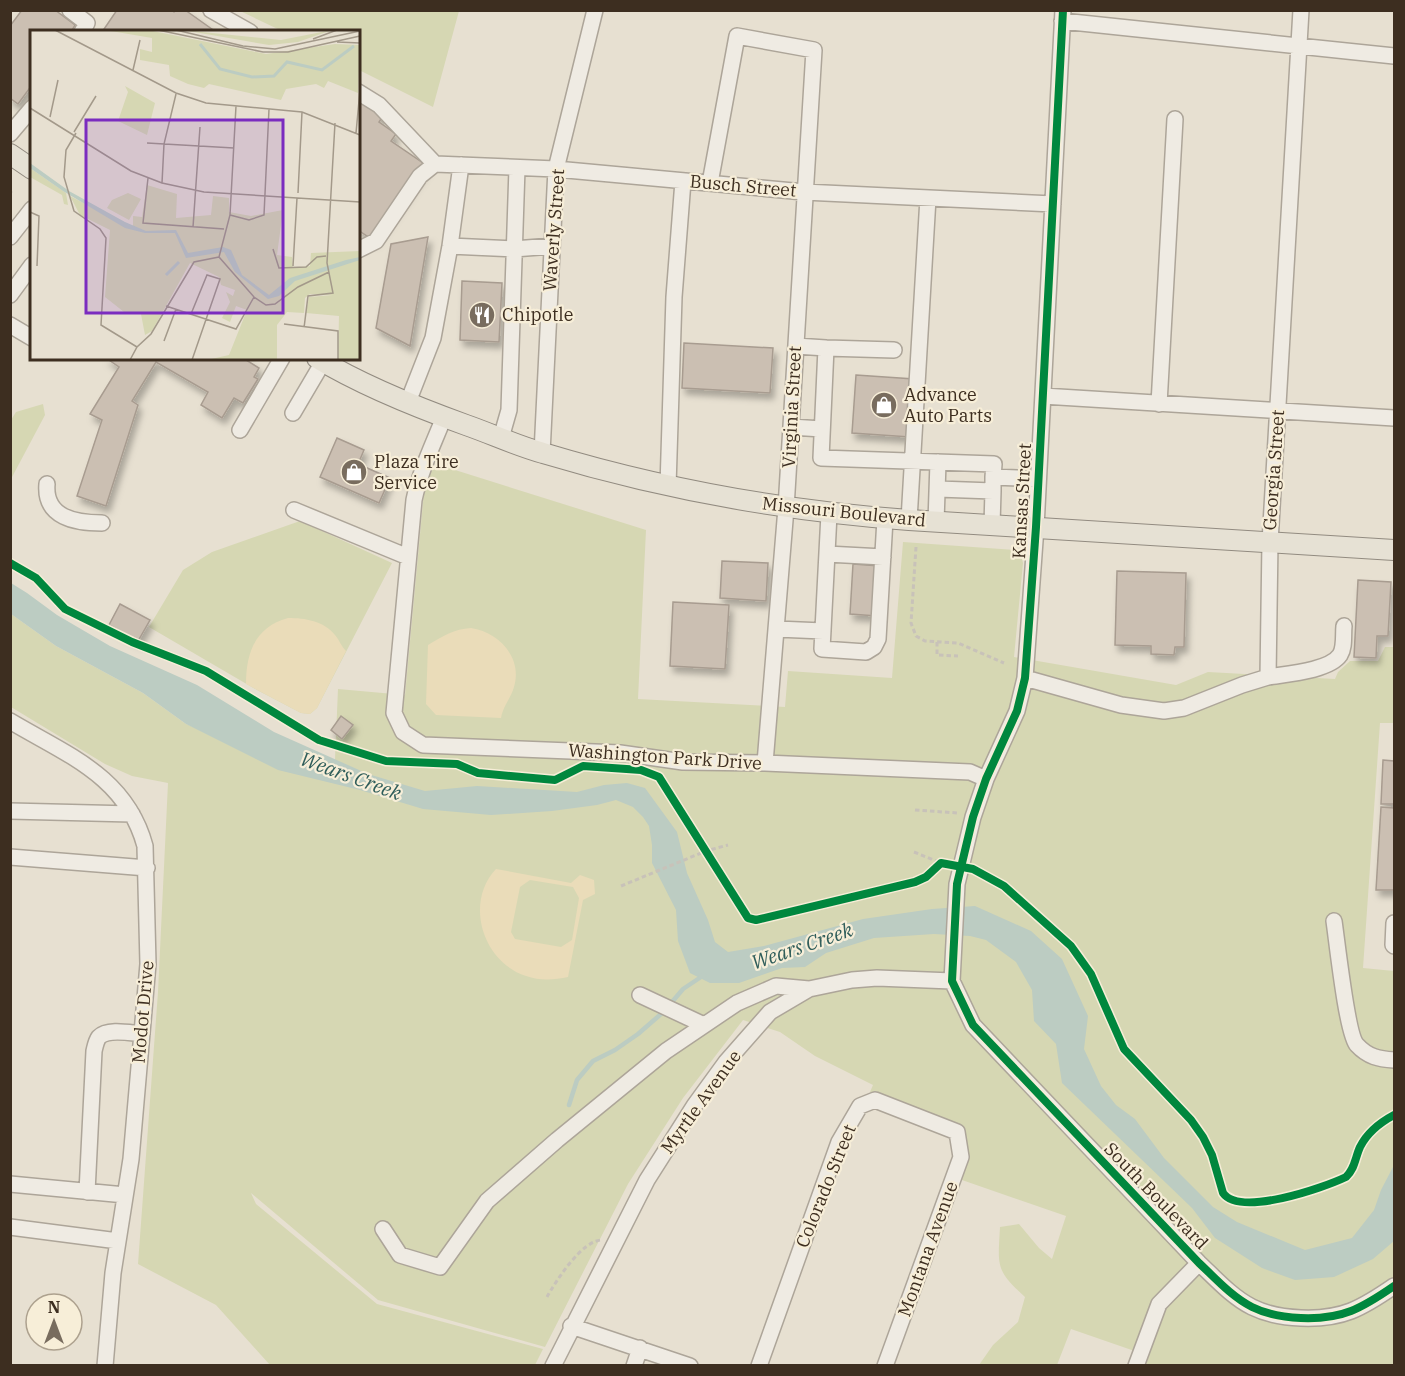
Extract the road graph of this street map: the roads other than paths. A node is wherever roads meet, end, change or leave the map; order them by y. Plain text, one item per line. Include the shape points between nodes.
1 (70, 10) edge
2 (211, 10) edge
3 (595, 10) edge
4 (1301, 10) edge
5 (1062, 16) edge
6 (88, 22) edge
7 (246, 30) edge
8 (1299, 46) junction
9 (1395, 56) edge
10 (360, 93) edge
11 (30, 110) edge
12 (1175, 119) dead end
13 (10, 134) edge
14 (11, 156) edge
15 (435, 164) junction
16 (461, 165) junction
17 (30, 168) edge
18 (517, 168) junction
19 (556, 169) junction
20 (683, 181) junction
21 (710, 183) junction
22 (804, 192) junction
23 (928, 198) junction
24 (1053, 204) junction
25 (30, 211) edge
26 (13, 230) edge
27 (450, 246) junction
28 (552, 246) junction
29 (360, 248) edge
30 (514, 249) junction
31 (30, 269) edge
32 (10, 295) edge
33 (10, 325) edge
34 (30, 337) edge
35 (796, 346) junction
36 (826, 348) junction
37 (894, 350) dead end
38 (281, 360) edge
39 (320, 360) edge
40 (1043, 396) junction
41 (408, 402) junction
42 (1159, 404) junction
43 (1278, 411) junction
44 (293, 413) dead end
45 (444, 417) junction
46 (1395, 418) edge
47 (791, 427) junction
48 (822, 429) junction
49 (240, 430) dead end
50 (501, 438) junction
51 (542, 453) junction
52 (912, 462) junction
53 (938, 462) junction
54 (1038, 479) junction
55 (47, 484) dead end
56 (993, 484) junction
57 (668, 486) junction
58 (938, 489) junction
59 (786, 508) junction
60 (294, 510) dead end
61 (829, 514) junction
62 (885, 519) junction
63 (909, 520) junction
64 (936, 522) junction
65 (102, 523) dead end
66 (992, 525) junction
67 (1036, 527) junction
68 (1270, 542) junction
69 (1395, 550) edge
70 (826, 554) junction
71 (408, 557) junction
72 (883, 557) junction
73 (1344, 626) dead end
74 (777, 629) junction
75 (823, 632) junction
76 (1268, 677) junction
77 (1025, 678) junction
78 (10, 721) edge
79 (765, 763) junction
80 (987, 779) junction
81 (10, 811) edge
82 (132, 814) junction
83 (10, 857) edge
84 (147, 868) junction
85 (1334, 921) dead end
86 (1395, 923) edge
87 (1395, 946) edge
88 (952, 981) junction
89 (808, 989) junction
90 (640, 995) dead end
91 (704, 1025) junction
92 (142, 1034) junction
93 (1395, 1060) edge
94 (957, 1132) joint
95 (10, 1184) edge
96 (87, 1192) junction
97 (125, 1195) junction
98 (10, 1227) edge
99 (383, 1229) dead end
100 (118, 1241) junction
101 (1199, 1263) junction
102 (1395, 1286) edge
103 (571, 1326) junction
104 (640, 1348) junction
105 (105, 1365) edge
106 (553, 1365) edge
107 (634, 1365) edge
108 (690, 1365) edge
109 (759, 1365) edge
110 (885, 1365) edge
111 (1136, 1365) edge

1 - 6 street
2 - 7 street
3 - 19 street, Waverly Street
4 - 8 street, Georgia Street
5 - 8 street
5 - 24 street, Kansas Street
8 - 9 street
8 - 43 street, Georgia Street
10 - 15 street via 379,105
11 - 13 street
12 - 42 street
14 - 17 main road
15 - 16 street, Busch Street
15 - 29 street via 420,176 376,242
16 - 18 street, Busch Street
16 - 27 street
18 - 19 street, Busch Street
18 - 30 street
19 - 20 street, Busch Street
19 - 28 street, Waverly Street
20 - 21 street, Busch Street
20 - 57 street via 674,297
21 - 22 street, Busch Street
21 - 22 street, Virginia Street via 737,36 814,50
22 - 23 street, Busch Street
22 - 35 street, Virginia Street
23 - 24 street, Busch Street
23 - 52 street
24 - 40 street, Kansas Street
25 - 26 street
27 - 30 street
27 - 41 street via 433,338
28 - 30 street
28 - 51 street, Waverly Street
30 - 50 street via 509,410
31 - 32 street
33 - 34 street
35 - 36 street
35 - 47 street, Virginia Street
36 - 37 street
36 - 48 street
38 - 49 street
39 - 41 main road, Missouri Boulevard
39 - 44 street
40 - 42 street
40 - 54 street, Kansas Street
41 - 45 main road, Missouri Boulevard
42 - 43 street
43 - 46 street
43 - 68 street, Georgia Street
45 - 50 main road, Missouri Boulevard
45 - 71 street via 417,483
47 - 48 street
47 - 59 street, Virginia Street
48 - 52 street via 821,458
50 - 51 main road, Missouri Boulevard
51 - 57 main road, Missouri Boulevard
52 - 53 street
52 - 63 street
53 - 56 street via 994,464
53 - 58 street
54 - 56 street
54 - 67 street, Kansas Street
55 - 65 street via 50,504 63,517 81,523
56 - 58 street
56 - 66 street
57 - 59 main road, Missouri Boulevard
58 - 64 street
59 - 61 main road, Missouri Boulevard
59 - 74 street, Virginia Street
60 - 71 street
61 - 62 main road, Missouri Boulevard
61 - 70 street
62 - 63 main road, Missouri Boulevard
62 - 72 street
63 - 64 main road, Missouri Boulevard
64 - 66 main road, Missouri Boulevard
66 - 67 main road, Missouri Boulevard
67 - 68 main road, Missouri Boulevard
67 - 77 street, Kansas Street
68 - 69 main road, Missouri Boulevard
68 - 76 street, Georgia Street
70 - 72 street
70 - 75 street
71 - 79 street, Washington Park Drive via 394,713 403,732 423,745 620,753 683,762
72 - 75 street via 878,639 874,647 866,652 822,649
73 - 76 street via 1343,648 1335,660 1306,671
74 - 75 street
74 - 79 street, Virginia Street
76 - 77 street via 1184,708 1164,711 1121,705
77 - 80 street, Kansas Street via 1017,711
78 - 82 street, Modot Drive via 101,775
79 - 80 street, Washington Park Drive via 970,772
80 - 88 street, Kansas Street via 959,867
81 - 82 street
82 - 84 street, Modot Drive via 141,832
83 - 84 street
84 - 92 street, Modot Drive via 148,964
85 - 93 street via 1355,1044 1373,1058
86 - 87 street
88 - 89 street, Myrtle Avenue via 877,978
88 - 101 street, South Boulevard via 973,1025
89 - 91 street via 776,986 736,1003
89 - 103 street, Myrtle Avenue via 770,1012 694,1106 647,1180
90 - 91 street
91 - 99 street via 556,1140 487,1201 440,1268 400,1255
92 - 96 street via 106,1033 97,1041
92 - 97 street, Modot Drive
94 - 109 street, Colorado Street via 875,1100 860,1106 839,1142
94 - 110 street, Montana Avenue via 962,1157
95 - 96 street
96 - 97 street
97 - 100 street, Modot Drive
98 - 100 street
100 - 105 street, Modot Drive
101 - 102 street, South Boulevard via 1252,1307 1286,1317 1326,1318 1351,1311
101 - 111 street via 1159,1304
103 - 104 street
103 - 106 street, Myrtle Avenue
104 - 107 street
104 - 108 street

